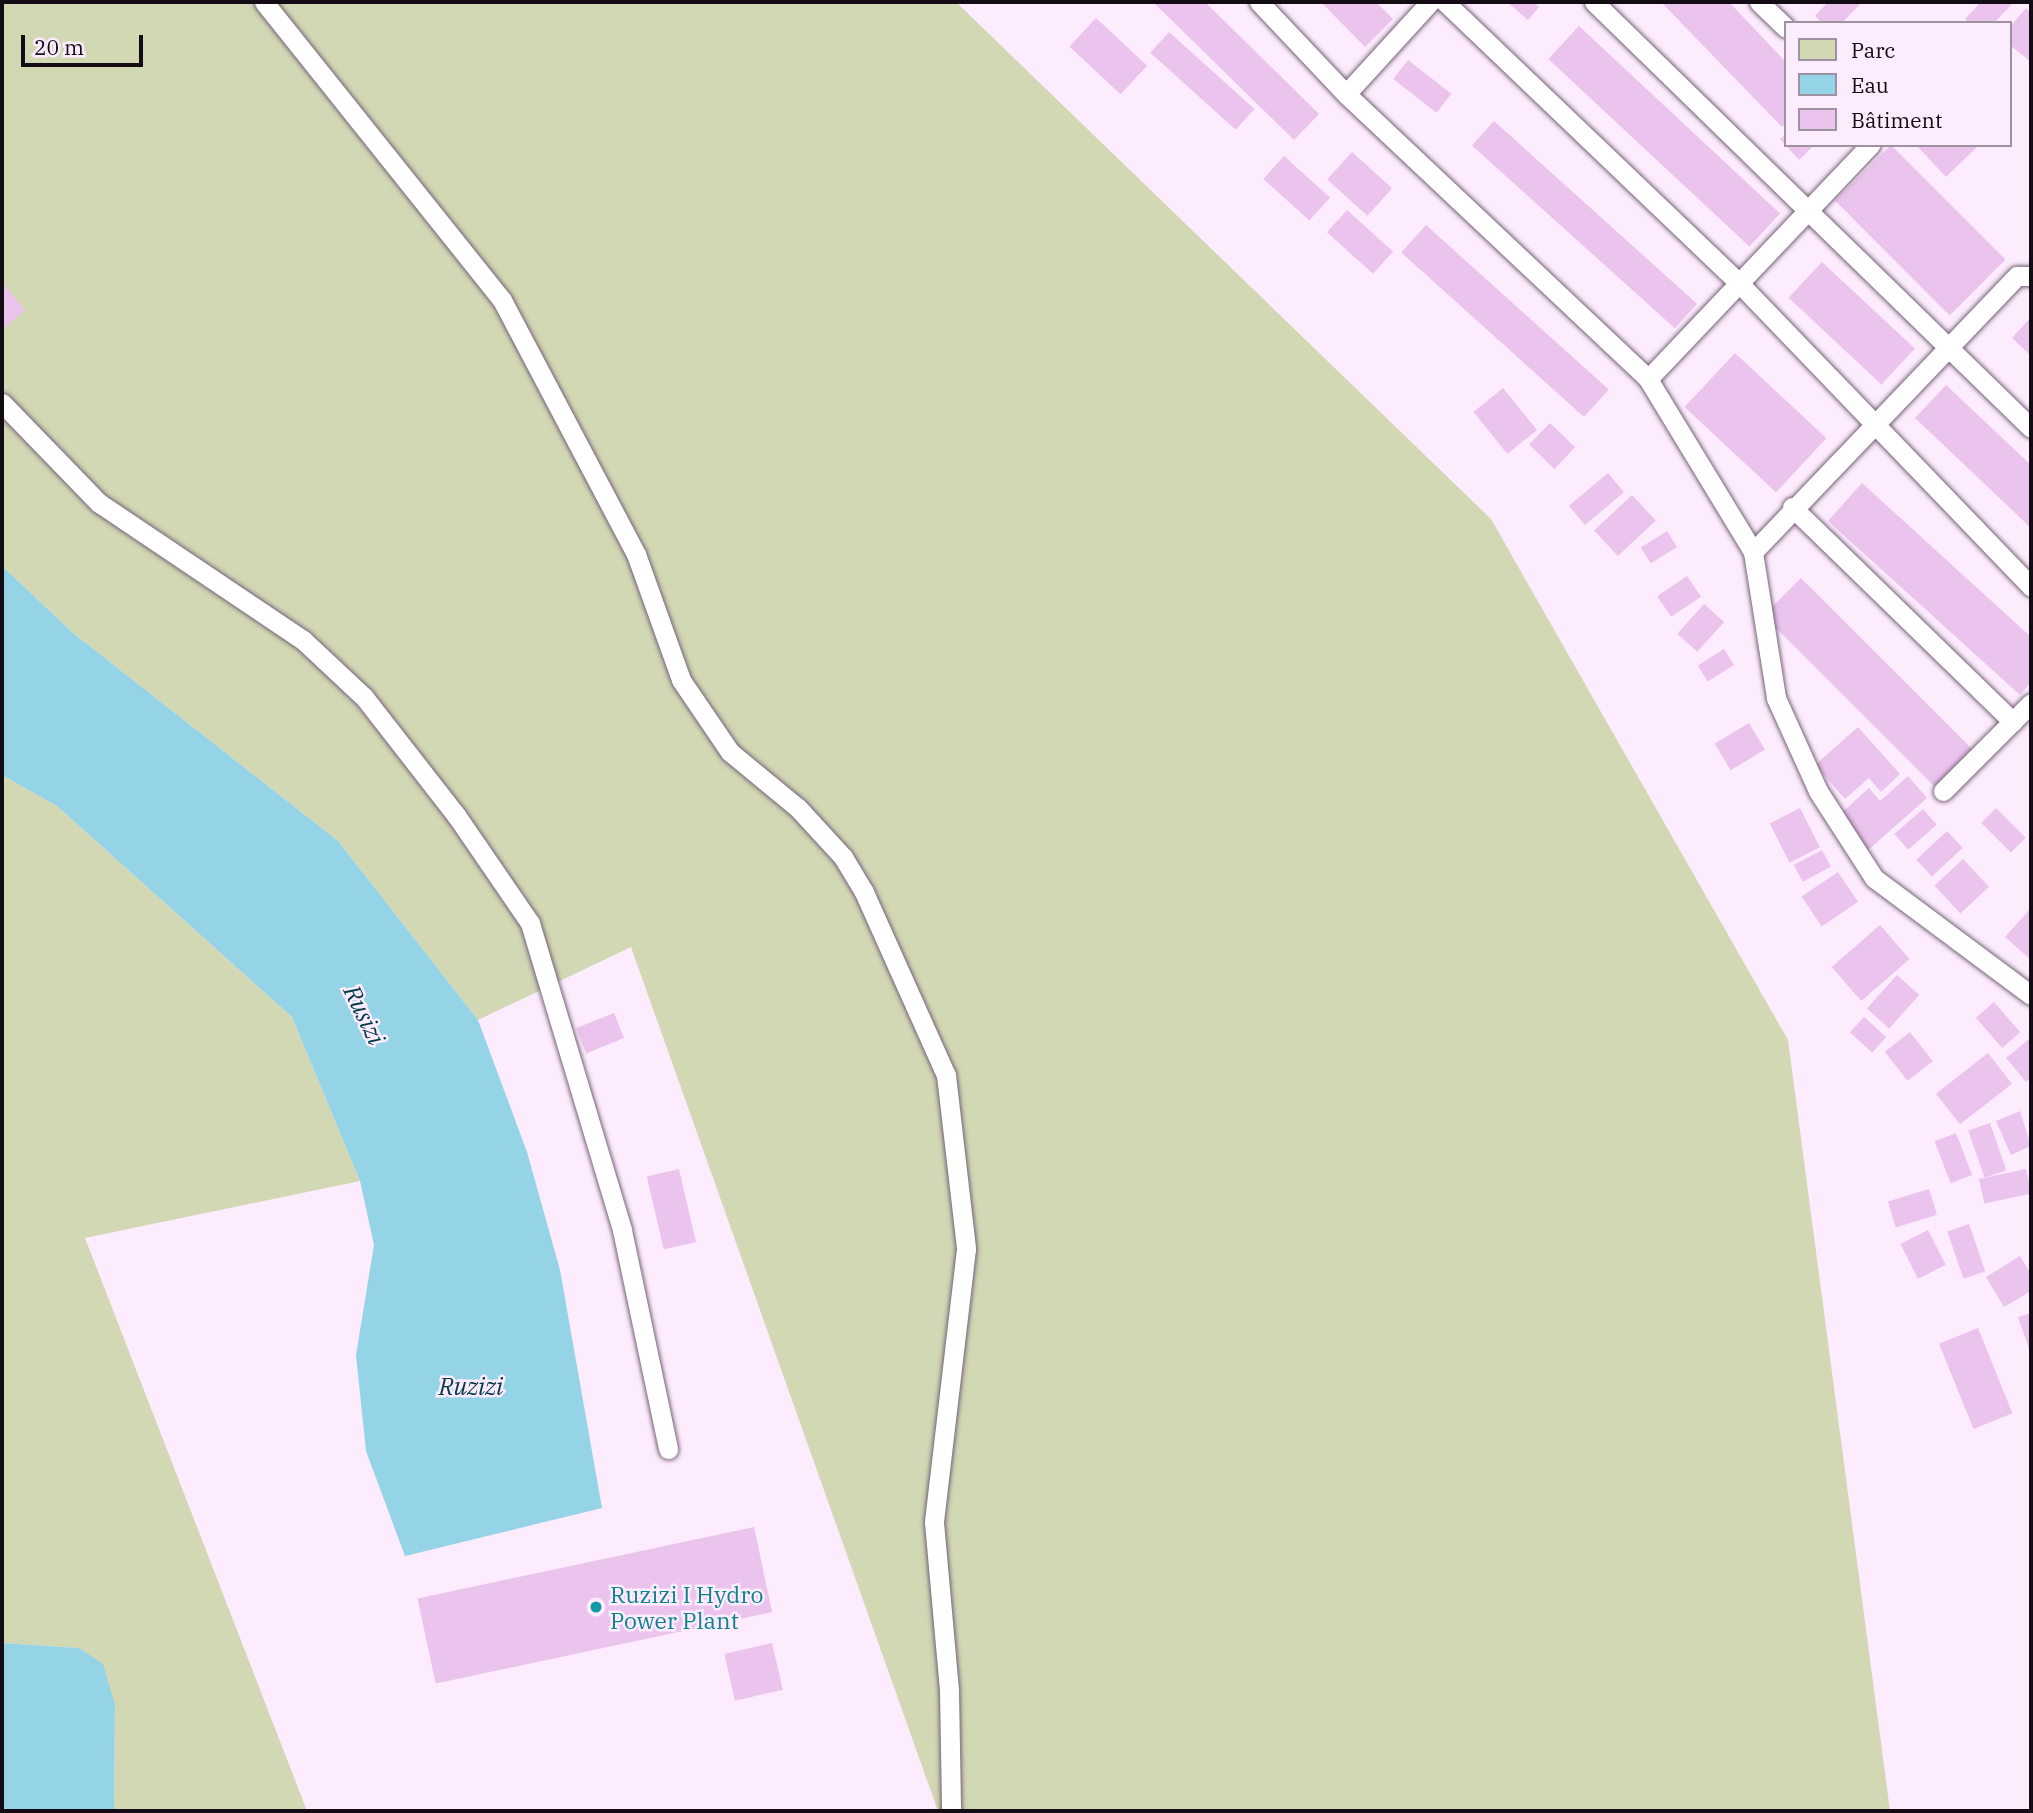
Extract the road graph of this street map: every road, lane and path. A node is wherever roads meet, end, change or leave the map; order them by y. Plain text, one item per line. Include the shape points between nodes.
1 (264, 2) edge
2 (1259, 2) edge
3 (1430, 2) edge
4 (1445, 2) edge
5 (1594, 2) edge
6 (1759, 2) edge
7 (1784, 26) edge
8 (1346, 94) junction
9 (1868, 147) edge
10 (1807, 211) junction
11 (2031, 276) edge
12 (1738, 282) junction
13 (1952, 347) junction
14 (1648, 379) junction
15 (2, 403) edge
16 (1872, 427) junction
17 (2031, 428) edge
18 (1792, 507) junction
19 (1753, 552) junction
20 (2031, 586) edge
21 (2031, 703) edge
22 (2013, 722) junction
23 (1943, 791) dead end
24 (2031, 995) edge
25 (668, 1449) dead end
26 (951, 1811) edge

1 - 26 lane via 502,300 636,554 681,680 730,752 798,808 843,857 864,892 946,1075 965,1249 934,1522 949,1691
2 - 8 lane
3 - 8 lane
4 - 12 lane
5 - 10 lane
6 - 7 lane
8 - 14 lane
9 - 10 lane
10 - 12 lane
10 - 13 lane
11 - 13 lane via 2017,276
12 - 14 lane
12 - 16 lane
13 - 16 lane
13 - 17 lane
14 - 19 lane
15 - 25 lane via 99,503 303,640 364,697 456,815 530,923 622,1230
16 - 18 lane
16 - 20 lane
18 - 19 lane
18 - 22 lane
19 - 24 lane via 1776,698 1818,791 1874,878
21 - 22 lane
22 - 23 lane

